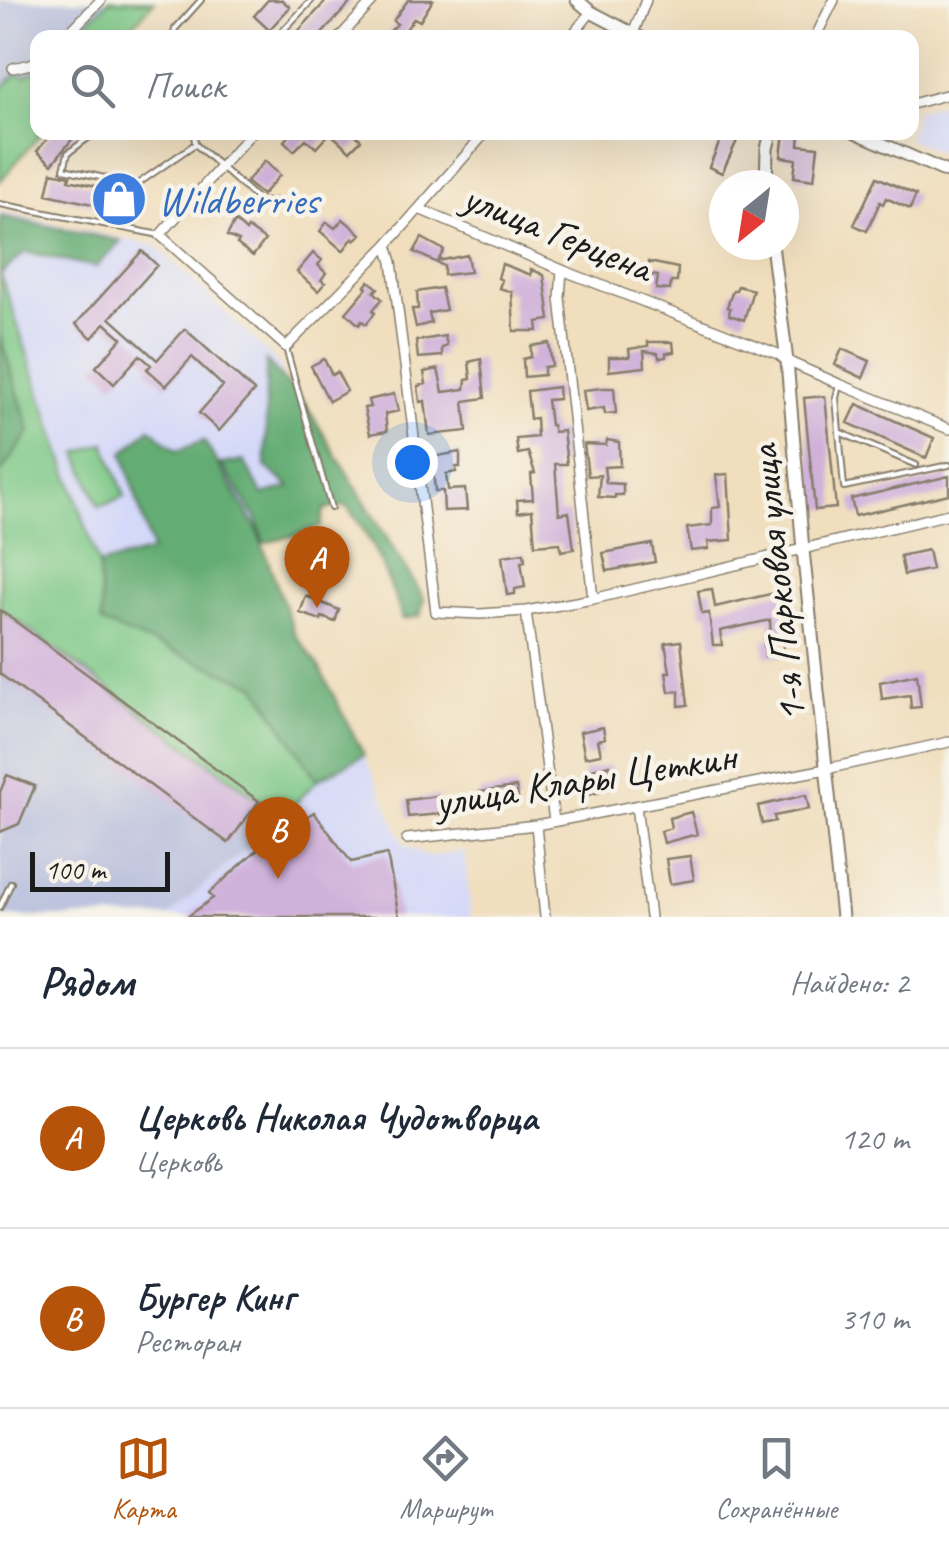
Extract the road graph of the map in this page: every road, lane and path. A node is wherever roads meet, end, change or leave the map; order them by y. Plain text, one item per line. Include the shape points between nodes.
1 (101, 0) edge
2 (201, 0) edge
3 (312, 0) edge
4 (374, 0) edge
5 (576, 0) edge
6 (646, 0) edge
7 (834, 0) edge
8 (590, 12) junction
9 (72, 30) edge
10 (175, 30) edge
11 (284, 30) edge
12 (347, 30) edge
13 (576, 30) edge
14 (625, 30) edge
15 (638, 30) edge
16 (819, 30) edge
17 (30, 64) edge
18 (13, 68) dead end
19 (949, 94) edge
20 (919, 102) edge
21 (85, 140) edge
22 (195, 140) edge
23 (245, 140) edge
24 (479, 140) edge
25 (769, 140) edge
26 (884, 140) edge
27 (195, 144) junction
28 (221, 166) junction
29 (766, 170) edge
30 (949, 172) edge
31 (276, 201) dead end
32 (0, 204) edge
33 (419, 209) junction
34 (141, 231) junction
35 (160, 234) junction
36 (138, 242) dead end
37 (387, 246) junction
38 (774, 260) edge
39 (562, 270) junction
40 (286, 348) junction
41 (787, 362) junction
42 (838, 384) junction
43 (949, 429) edge
44 (840, 432) junction
45 (916, 465) dead end
46 (949, 465) edge
47 (331, 508) dead end
48 (949, 514) edge
49 (803, 550) junction
50 (593, 599) junction
51 (526, 612) junction
52 (949, 742) edge
53 (826, 768) junction
54 (636, 806) junction
55 (554, 821) junction
56 (536, 825) junction
57 (407, 839) dead end
58 (11, 883) dead end
59 (0, 907) edge
60 (546, 917) edge
61 (650, 917) edge
62 (842, 917) edge

1 - 9 street
2 - 10 lane
3 - 11 lane
4 - 12 street
5 - 8 street
6 - 15 street
7 - 16 street
8 - 13 street
8 - 14 street
17 - 18 street
19 - 20 street
21 - 27 lane via 68,153 64,169 136,185
22 - 27 lane
23 - 28 street
24 - 33 street
25 - 29 street
26 - 30 street
27 - 28 lane
28 - 31 lane via 263,202
28 - 35 street
32 - 34 lane
33 - 37 street
33 - 39 street, улица Герцена
34 - 35 lane
34 - 36 lane
35 - 40 street
37 - 40 street
37 - 51 street via 436,612
38 - 41 street, 1-я Парковая улица
39 - 41 street, улица Герцена
39 - 50 street
40 - 47 lane
41 - 42 street, улица Герцена
41 - 49 street, 1-я Парковая улица
42 - 43 street, улица Герцена
42 - 44 lane
44 - 45 lane
44 - 46 lane via 844,487
48 - 49 street
49 - 50 street
49 - 53 street, 1-я Парковая улица
50 - 51 street
51 - 55 street
52 - 53 street, улица Клары Цеткин
53 - 54 street, улица Клары Цеткин
53 - 62 street, 1-я Парковая улица
54 - 55 street, улица Клары Цеткин
54 - 61 street
55 - 56 street, улица Клары Цеткин
56 - 57 street, улица Клары Цеткин
56 - 60 street
58 - 59 lane

